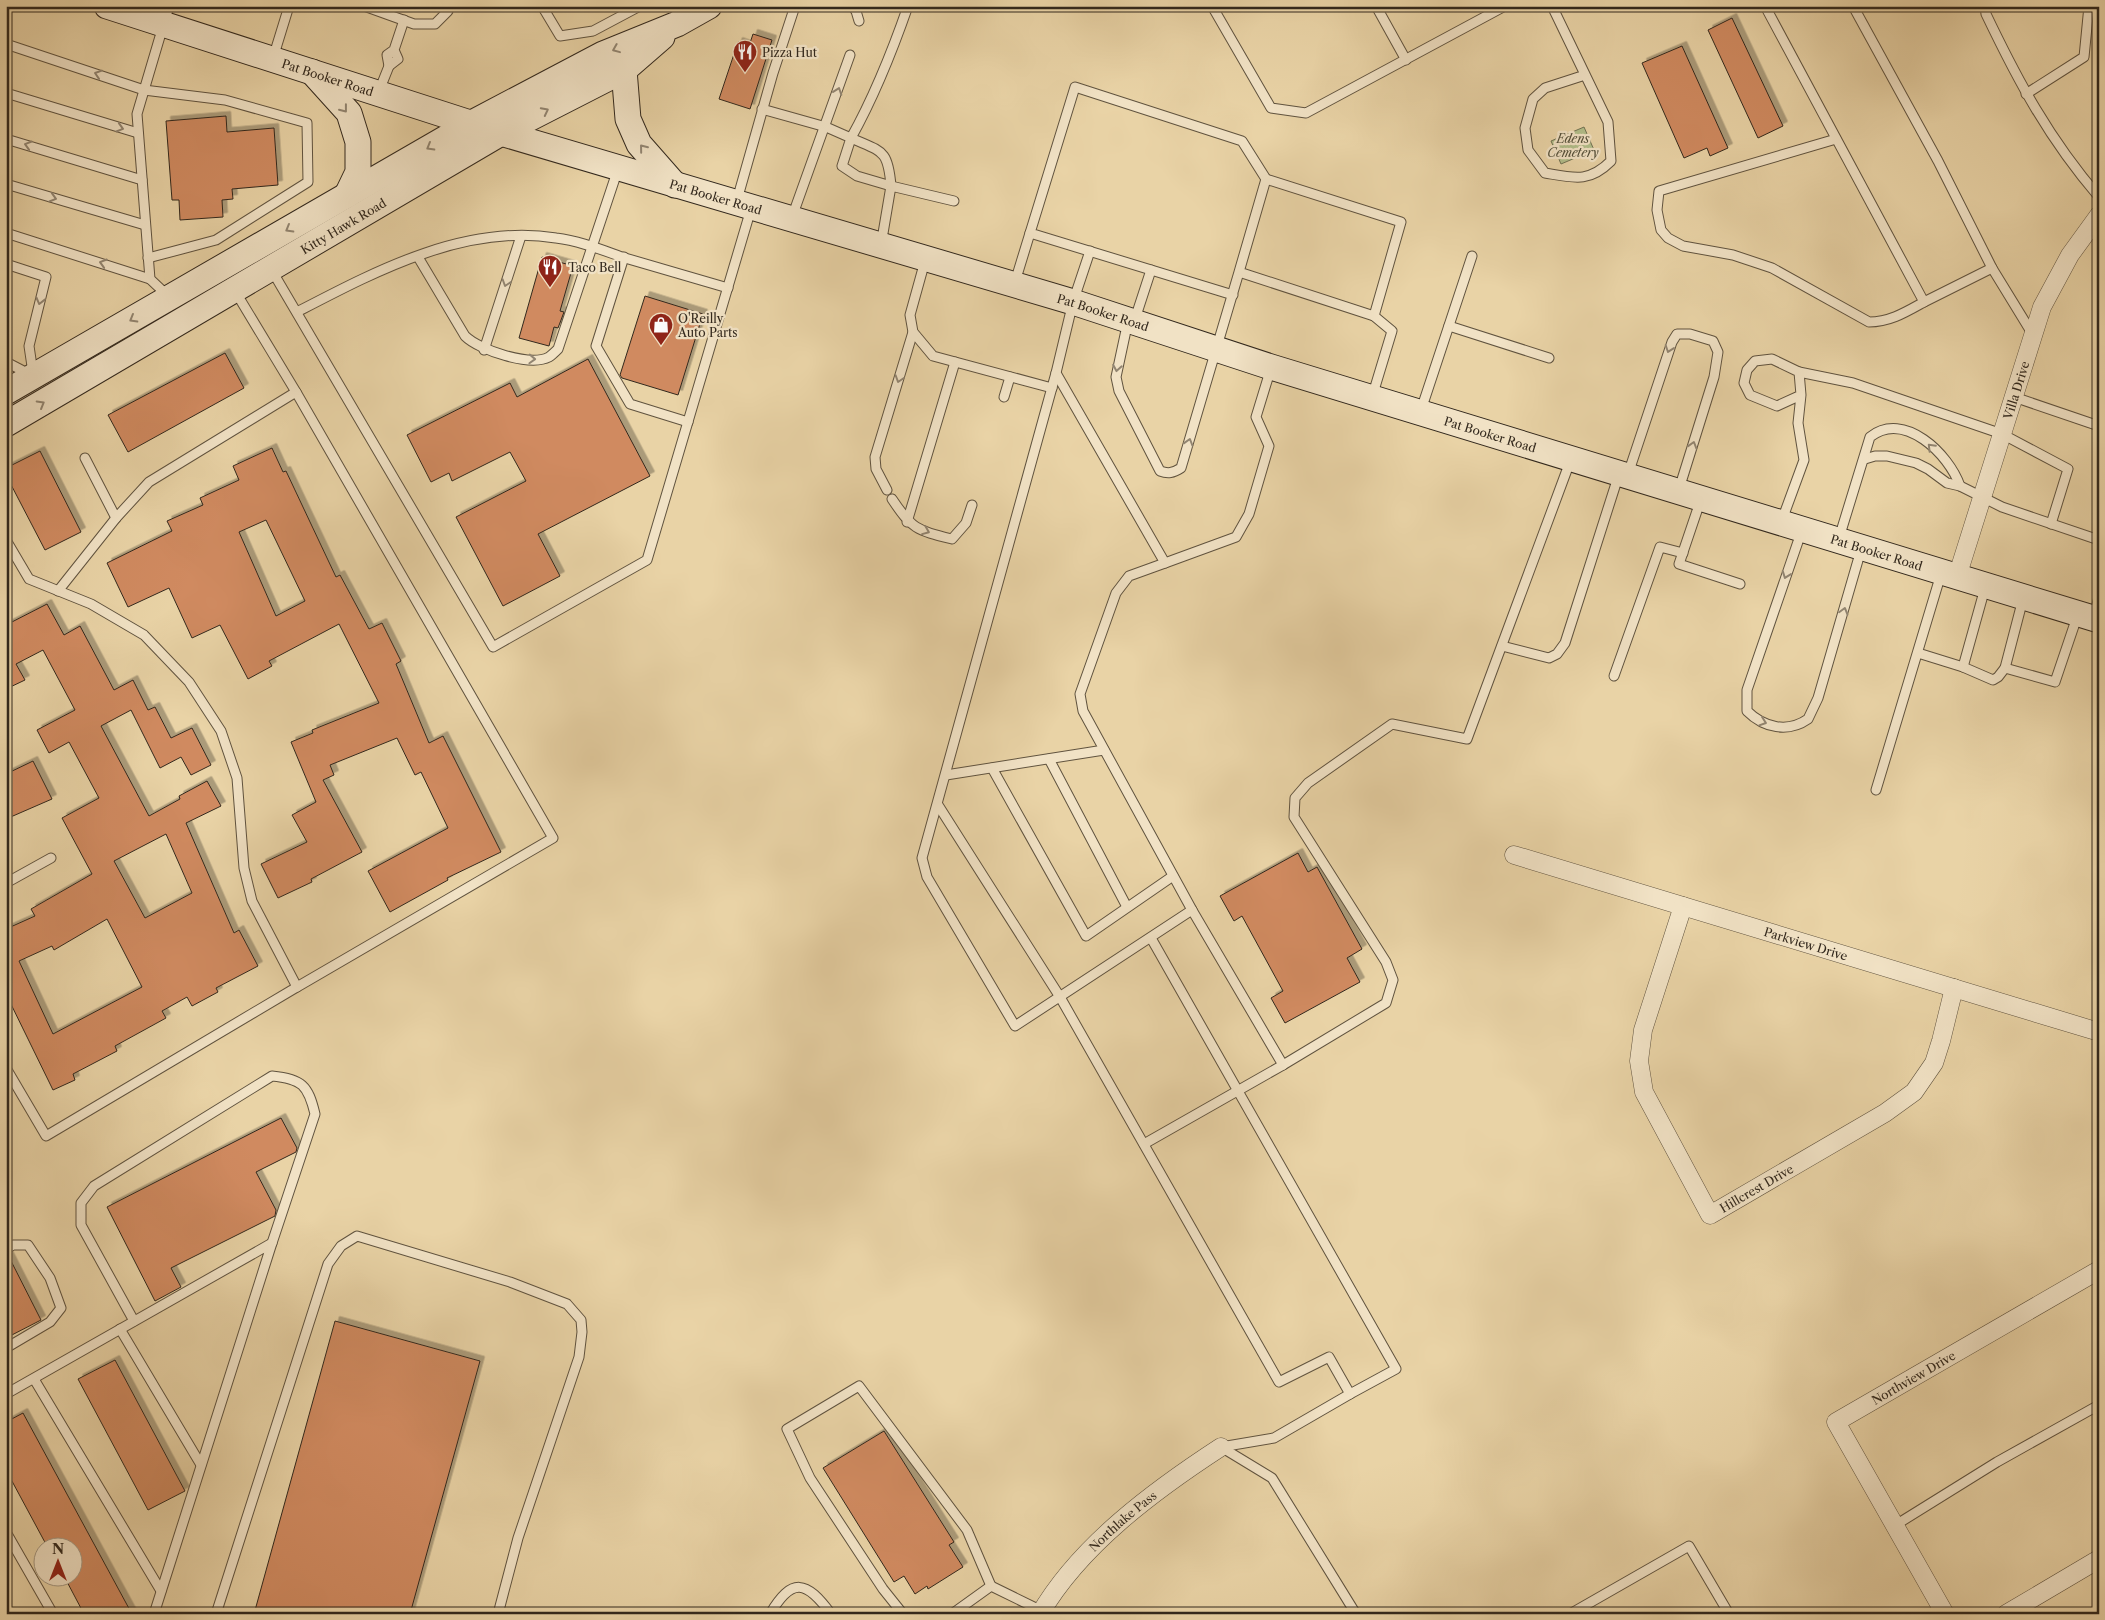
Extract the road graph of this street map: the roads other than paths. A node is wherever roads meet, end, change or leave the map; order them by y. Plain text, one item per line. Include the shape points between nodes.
1 (107, 6) edge
2 (289, 6) edge
3 (364, 6) edge
4 (447, 6) edge
5 (542, 6) edge
6 (640, 6) edge
7 (709, 6) edge
8 (795, 6) edge
9 (852, 6) edge
10 (908, 6) edge
11 (1212, 6) edge
12 (1376, 6) edge
13 (1506, 6) edge
14 (1552, 6) edge
15 (1765, 6) edge
16 (1853, 6) edge
17 (1985, 6) edge
18 (2088, 6) edge
19 (166, 15) edge
20 (404, 20) junction
21 (859, 21) dead end
22 (677, 24) junction
23 (6, 44) edge
24 (850, 55) dead end
25 (272, 59) junction
26 (1406, 60) junction
27 (624, 70) junction
28 (312, 72) junction
29 (1585, 75) junction
30 (144, 90) junction
31 (6, 92) edge
32 (378, 93) junction
33 (2026, 94) junction
34 (762, 109) junction
35 (472, 123) junction
36 (826, 128) junction
37 (501, 133) junction
38 (138, 134) junction
39 (851, 138) junction
40 (6, 139) edge
41 (1836, 140) junction
42 (619, 168) junction
43 (1266, 179) junction
44 (142, 180) junction
45 (6, 184) edge
46 (676, 184) junction
47 (891, 186) junction
48 (347, 195) junction
49 (2099, 196) edge
50 (954, 201) dead end
51 (744, 205) junction
52 (2099, 215) edge
53 (791, 219) junction
54 (145, 225) junction
55 (6, 233) edge
56 (1030, 233) junction
57 (521, 236) junction
58 (881, 245) junction
59 (591, 246) junction
60 (1090, 251) junction
61 (1472, 256) dead end
62 (418, 257) junction
63 (624, 257) junction
64 (148, 258) junction
65 (926, 258) junction
66 (6, 264) edge
67 (271, 268) junction
68 (1992, 268) junction
69 (1151, 270) junction
70 (1239, 272) junction
71 (150, 278) junction
72 (1014, 285) junction
73 (728, 288) junction
74 (234, 290) junction
75 (1233, 295) junction
76 (170, 298) junction
77 (1073, 302) junction
78 (1924, 302) junction
79 (297, 312) junction
80 (1374, 316) junction
81 (184, 320) junction
82 (1131, 322) junction
83 (1449, 326) junction
84 (914, 332) junction
85 (2033, 336) junction
86 (484, 350) junction
87 (1217, 350) junction
88 (1549, 358) dead end
89 (6, 362) edge
90 (955, 362) junction
91 (1271, 368) junction
92 (1799, 372) junction
93 (1056, 373) junction
94 (1010, 376) junction
95 (33, 377) junction
96 (1052, 388) junction
97 (6, 392) edge
98 (296, 392) junction
99 (1801, 394) junction
100 (1004, 397) dead end
101 (2014, 397) junction
102 (1372, 398) junction
103 (1420, 413) junction
104 (688, 422) junction
105 (6, 424) edge
106 (2099, 426) edge
107 (2002, 434) junction
108 (85, 458) dead end
109 (1572, 459) junction
110 (1865, 459) junction
111 (1624, 475) junction
112 (1960, 486) junction
113 (887, 490) dead end
114 (1690, 495) junction
115 (1983, 496) junction
116 (892, 499) dead end
117 (972, 505) dead end
118 (116, 518) junction
119 (907, 522) junction
120 (2051, 524) junction
121 (1791, 526) junction
122 (6, 540) edge
123 (1838, 540) junction
124 (2099, 540) edge
125 (1862, 548) junction
126 (1683, 553) junction
127 (1165, 563) junction
128 (1950, 574) junction
129 (1740, 584) dead end
130 (1986, 585) junction
131 (58, 591) junction
132 (2024, 597) junction
133 (2092, 612) edge
134 (1502, 646) junction
135 (1918, 653) junction
136 (1963, 667) junction
137 (2006, 668) junction
138 (1614, 676) dead end
139 (1104, 750) junction
140 (1049, 759) junction
141 (992, 768) junction
142 (946, 775) junction
143 (1876, 790) dead end
144 (938, 805) junction
145 (1514, 855) dead end
146 (50, 858) dead end
147 (1173, 876) junction
148 (6, 883) edge
149 (1683, 906) junction
150 (1127, 907) junction
151 (1192, 910) junction
152 (1151, 938) junction
153 (297, 987) junction
154 (1954, 988) junction
155 (1060, 997) junction
156 (2099, 1032) edge
157 (1283, 1065) junction
158 (6, 1068) edge
159 (1238, 1090) junction
160 (1144, 1144) junction
161 (272, 1243) junction
162 (6, 1249) edge
163 (2099, 1270) edge
164 (134, 1321) junction
165 (120, 1330) junction
166 (6, 1348) edge
167 (34, 1379) junction
168 (6, 1394) edge
169 (1350, 1394) junction
170 (2099, 1405) edge
171 (1221, 1447) junction
172 (201, 1465) junction
173 (1896, 1529) junction
174 (6, 1532) edge
175 (2099, 1559) edge
176 (991, 1586) junction
177 (161, 1592) junction
178 (1041, 1612) edge
179 (53, 1614) edge
180 (154, 1614) edge
181 (216, 1614) edge
182 (498, 1614) edge
183 (770, 1614) edge
184 (830, 1614) edge
185 (903, 1614) edge
186 (952, 1614) edge
187 (1356, 1614) edge
188 (1570, 1614) edge
189 (1729, 1614) edge
190 (1945, 1614) edge
191 (2006, 1614) edge

1 - 19 main road, Pat Booker Road
2 - 25 lane
3 - 20 lane
4 - 20 lane via 448,12 435,24 414,24
5 - 6 lane via 560,36 593,31
7 - 22 main road, Kitty Hawk Road
8 - 34 lane
9 - 21 lane
10 - 39 lane via 893,52
11 - 26 lane via 1271,108 1306,113
12 - 26 lane
13 - 26 lane
14 - 29 lane
15 - 41 lane
16 - 68 lane
17 - 33 lane
18 - 33 lane via 2084,56
19 - 25 main road, Pat Booker Road
19 - 30 lane
20 - 32 lane via 394,50 387,55 389,66
22 - 27 main road, Kitty Hawk Road
22 -> 35 main road, Kitty Hawk Road via 603,54
30 -> 23 lane
36 -> 24 lane
25 - 28 main road, Pat Booker Road
37 -> 27 main road, Kitty Hawk Road
46 -> 27 main road via 639,144 628,119
28 - 32 main road, Pat Booker Road
28 -> 48 main road via 349,113 358,142 358,172
29 - 29 lane via 1545,88 1533,99 1525,128 1528,150 1545,172 1582,177 1599,174 1612,161 1608,122
30 - 38 lane via 137,114
30 - 64 lane via 225,100 307,123 308,182 216,240
31 -> 38 lane
32 - 35 main road, Pat Booker Road
33 - 49 lane via 2070,164
34 - 36 lane
34 - 51 lane
35 - 37 main road, Pat Booker Road
35 -> 48 main road, Kitty Hawk Road
36 - 39 lane
36 - 53 lane
37 - 42 main road, Pat Booker Road
37 - 67 main road, Kitty Hawk Road
38 - 44 lane
39 - 47 lane via 882,152 889,163
39 - 47 lane via 842,166 857,176
44 -> 40 lane
41 - 78 lane
41 - 78 lane via 1659,191 1657,210 1661,230 1683,246 1733,255 1772,268 1869,322 1899,316
42 - 46 main road, Pat Booker Road
42 - 59 lane
43 - 56 lane via 1242,141 1075,87
43 - 70 lane
43 - 80 lane via 1401,222
44 - 54 lane
45 -> 54 lane
46 - 51 main road, Pat Booker Road
47 - 50 lane
47 - 58 lane
48 -> 76 main road, Kitty Hawk Road
51 - 53 main road, Pat Booker Road
51 - 73 lane
52 - 85 street, Villa Drive via 2070,255 2049,292
53 - 58 main road, Pat Booker Road
54 - 64 lane
71 -> 55 lane
56 - 60 lane
56 - 72 lane
57 - 59 lane via 555,237
57 - 62 lane via 499,236 454,245
57 -> 86 lane
58 - 65 main road, Pat Booker Road
59 - 63 lane
86 -> 59 lane via 529,360 550,357 558,349
60 - 69 lane
60 - 77 lane
61 - 83 lane
62 - 79 lane via 353,283
62 - 86 lane via 464,336
63 - 73 lane
63 - 104 lane via 596,346 630,404
64 - 71 lane
65 - 72 main road, Pat Booker Road
65 - 84 lane via 910,315
66 -> 95 lane via 46,277 29,346
67 - 74 main road, Kitty Hawk Road
67 - 79 lane
68 - 78 lane
68 - 85 lane
69 - 75 lane
69 - 82 lane
70 - 75 lane
70 - 80 lane
71 - 76 lane
72 - 77 main road, Pat Booker Road
73 - 104 lane
74 - 81 main road, Kitty Hawk Road
74 - 98 lane
75 - 87 lane
76 - 81 main road
76 -> 95 main road, Kitty Hawk Road
77 - 82 main road, Pat Booker Road
77 - 93 lane
79 - 104 lane via 493,648 647,560
80 - 102 lane via 1392,331
105 -> 81 main road, Kitty Hawk Road
82 - 87 main road, Pat Booker Road
82 -> 87 lane via 1116,377 1119,391 1160,471 1166,473 1181,468
83 - 88 lane
83 - 103 lane
84 - 90 lane via 933,356
84 -> 113 lane via 875,457 876,469
85 - 101 street, Villa Drive
87 - 91 main road, Pat Booker Road
89 - 95 lane
90 - 94 lane
90 - 119 lane
91 - 102 main road, Pat Booker Road
91 - 127 lane via 1256,417 1269,446 1250,514 1236,537
92 - 99 lane
92 - 99 lane via 1772,359 1755,361 1747,370 1744,383 1750,395 1777,406
92 - 107 lane via 1853,383
93 - 96 lane
93 - 127 lane
94 - 96 lane
94 - 100 lane
95 - 97 main road, Kitty Hawk Road
96 - 142 lane
98 - 118 lane via 148,482
98 - 153 lane via 553,838
99 - 121 lane via 1798,423 1804,460
101 - 106 lane
101 - 107 street, Villa Drive
102 - 103 main road, Pat Booker Road
103 - 109 main road, Pat Booker Road
107 - 115 street, Villa Drive
107 - 120 lane via 2068,469
108 - 118 lane
109 - 111 main road, Pat Booker Road
109 - 134 lane
110 - 112 lane via 1875,456 1901,459 1928,469 1947,483
112 -> 110 lane via 1955,471 1926,442 1906,428 1879,430 1870,437
110 - 123 lane
111 - 114 main road, Pat Booker Road
114 -> 111 lane via 1718,352 1713,341 1677,334
111 - 134 lane via 1566,643 1549,658
112 - 115 lane
114 - 121 main road, Pat Booker Road
114 - 126 lane
115 - 120 lane via 2002,507
115 - 128 street, Villa Drive
116 - 119 lane
119 -> 117 lane via 924,532 952,539 966,523
118 - 131 lane
120 - 124 lane
121 - 123 main road, Pat Booker Road
121 -> 125 lane via 1747,690 1747,712 1758,721 1786,729 1808,719 1818,698
122 - 131 lane via 29,579
123 - 125 main road, Pat Booker Road
125 - 128 main road, Pat Booker Road
126 - 129 lane via 1679,564
126 - 138 lane via 1660,546
127 - 139 lane via 1129,576 1116,592 1080,694 1083,712
128 - 130 main road, Pat Booker Road
128 - 135 lane
130 - 132 main road, Pat Booker Road
130 - 136 lane
131 - 153 lane via 91,604 144,636 189,682 221,731 237,778 244,868 252,901
132 - 133 main road, Pat Booker Road
132 - 137 lane
133 - 137 lane via 2055,682
134 - 157 lane via 1467,739 1392,724 1308,783 1295,798 1294,817 1386,962 1393,980 1386,1003
135 - 136 lane
135 - 143 lane
136 - 137 lane via 1993,680
139 - 140 lane
139 - 147 lane
140 - 141 lane
140 - 150 lane
141 - 142 lane
141 - 150 lane via 1086,936
142 - 144 lane
144 - 155 lane
144 - 155 lane via 922,858 927,877 1015,1026
145 - 149 street, Parkview Drive
146 - 148 lane
147 - 150 lane
147 - 151 lane
149 - 154 street, Parkview Drive
149 - 154 street, Hillcrest Drive via 1643,1030 1638,1061 1644,1092 1710,1215 1886,1113 1914,1092 1934,1063
151 - 152 lane
151 - 157 lane
152 - 155 lane
152 - 159 lane
153 - 158 lane via 46,1136
154 - 156 street, Parkview Drive
155 - 160 lane
157 - 159 lane
159 - 160 lane
159 - 169 lane via 1396,1369
160 - 169 lane via 1279,1382 1328,1357
161 - 164 lane
161 - 164 lane via 315,1114 310,1093 295,1078 272,1076 94,1186 81,1203 81,1225
161 - 172 lane
162 - 166 lane via 13,1245 28,1245 50,1278 61,1308 50,1322
163 - 173 street, Northview Drive via 1836,1422
164 - 165 lane
165 - 167 lane
165 - 172 lane
167 - 168 lane
167 - 177 lane
169 - 171 lane via 1274,1438
170 - 173 lane via 1997,1462
171 - 178 street, Northlake Pass via 1175,1477 1100,1541 1068,1574
171 - 187 lane via 1272,1478
172 - 177 lane
173 - 190 street
174 - 179 lane
175 - 191 street
176 - 178 lane
176 - 185 lane via 967,1530 859,1386 787,1429 810,1478
176 - 186 lane
177 - 180 lane
181 - 182 lane via 328,1264 341,1246 357,1236 510,1282 567,1304 581,1320 578,1357 518,1538
183 - 184 lane via 782,1594 794,1586 803,1587
188 - 189 lane via 1690,1546

